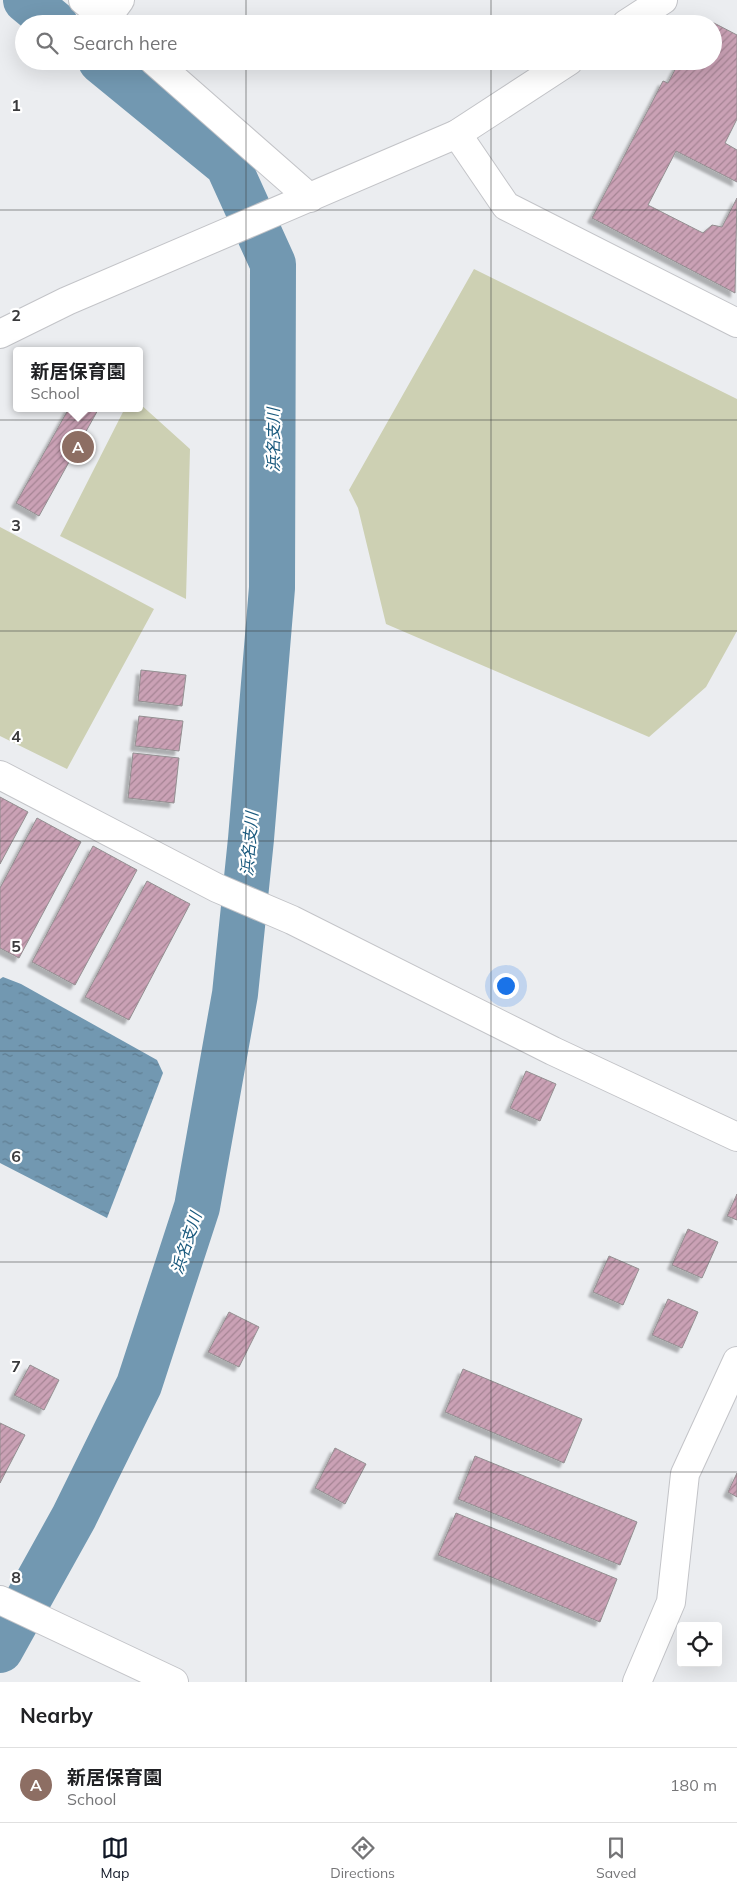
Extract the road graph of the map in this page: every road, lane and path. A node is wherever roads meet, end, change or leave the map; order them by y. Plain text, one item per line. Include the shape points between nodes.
1 (83, 0) edge
2 (663, 0) edge
3 (113, 14) edge
4 (640, 15) edge
5 (164, 70) edge
6 (554, 70) edge
7 (457, 134) junction
8 (310, 198) junction
9 (737, 323) edge
10 (0, 334) edge
11 (0, 775) edge
12 (737, 1137) edge
13 (737, 1361) edge
14 (0, 1600) edge
15 (174, 1682) edge
16 (637, 1682) edge

1 - 3 street
2 - 4 street
5 - 8 street
6 - 7 street
7 - 8 street
7 - 9 street via 506,206
8 - 10 street via 67,301
11 - 12 street via 217,888 292,920 553,1051
13 - 16 street via 686,1474 671,1602
14 - 15 street

